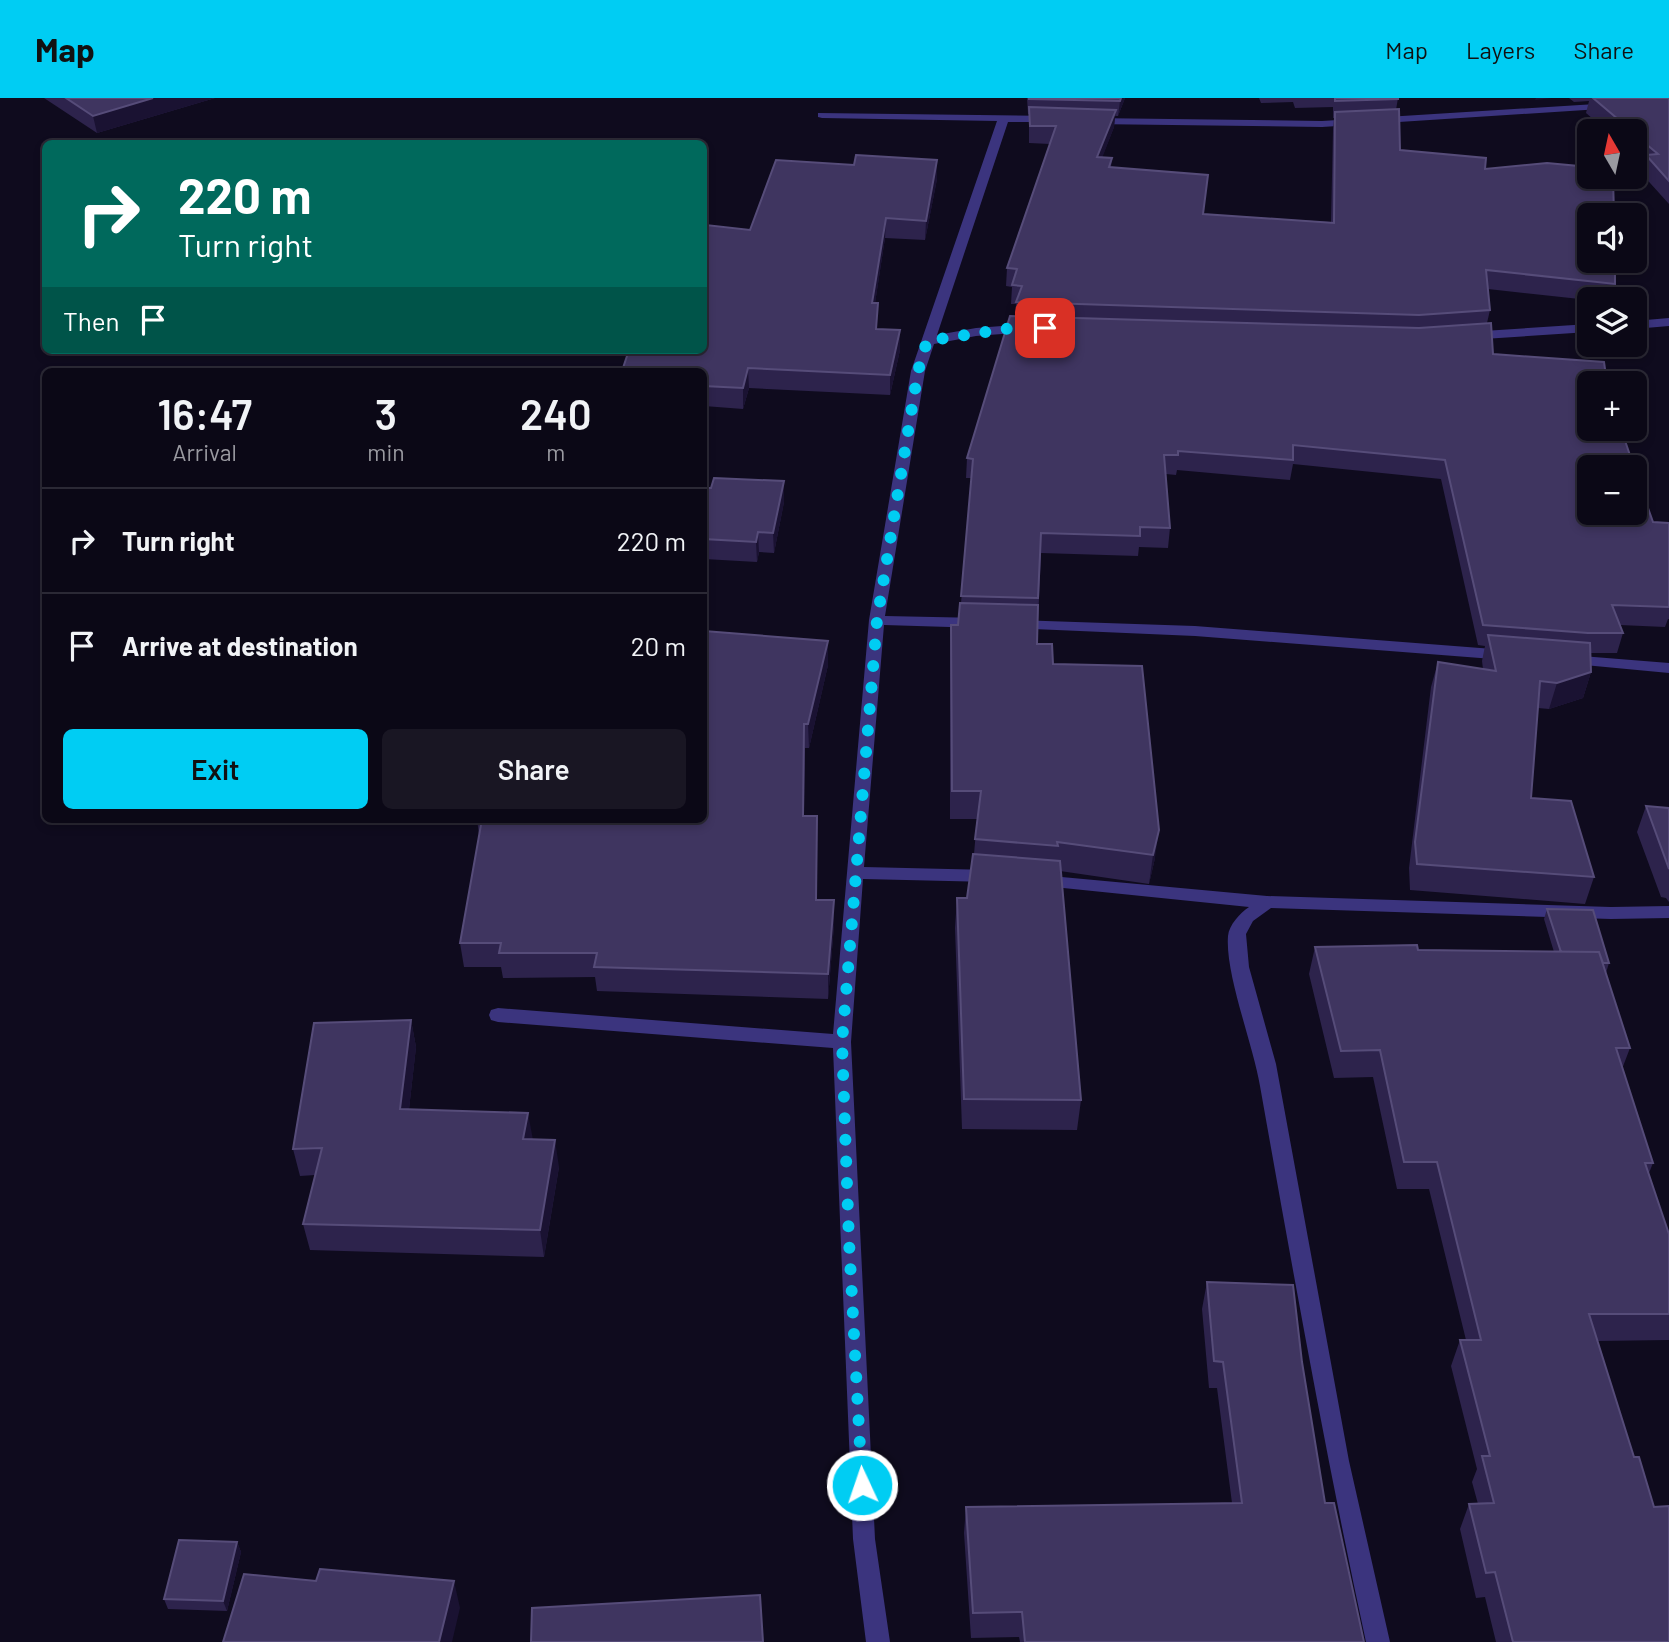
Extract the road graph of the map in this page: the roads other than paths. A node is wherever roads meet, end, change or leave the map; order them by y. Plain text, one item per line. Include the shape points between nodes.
1 (1629, 105) edge
2 (822, 114) dead end
3 (1004, 117) junction
4 (1069, 120) edge
5 (1082, 120) edge
6 (1669, 322) edge
7 (1647, 324) edge
8 (1046, 328) edge
9 (1577, 329) edge
10 (1456, 337) edge
11 (927, 341) junction
12 (877, 620) junction
13 (1522, 657) edge
14 (1549, 659) edge
15 (1669, 668) edge
16 (855, 873) junction
17 (1267, 902) junction
18 (1669, 912) edge
19 (498, 1015) dead end
20 (842, 1042) junction
21 (877, 1642) edge
22 (1378, 1642) edge

1 - 5 street via 1322,124
2 - 3 street
3 - 4 street
3 - 11 street
6 - 7 street
8 - 11 street via 1019,327
9 - 10 street
11 - 12 street via 918,371
12 - 13 street via 1195,631
12 - 16 street
14 - 15 street
16 - 17 street via 1013,878
16 - 20 street
17 - 18 street
17 - 22 street via 1247,917 1237,934 1240,967 1266,1064 1338,1461
19 - 20 street
20 - 21 street via 864,1539

